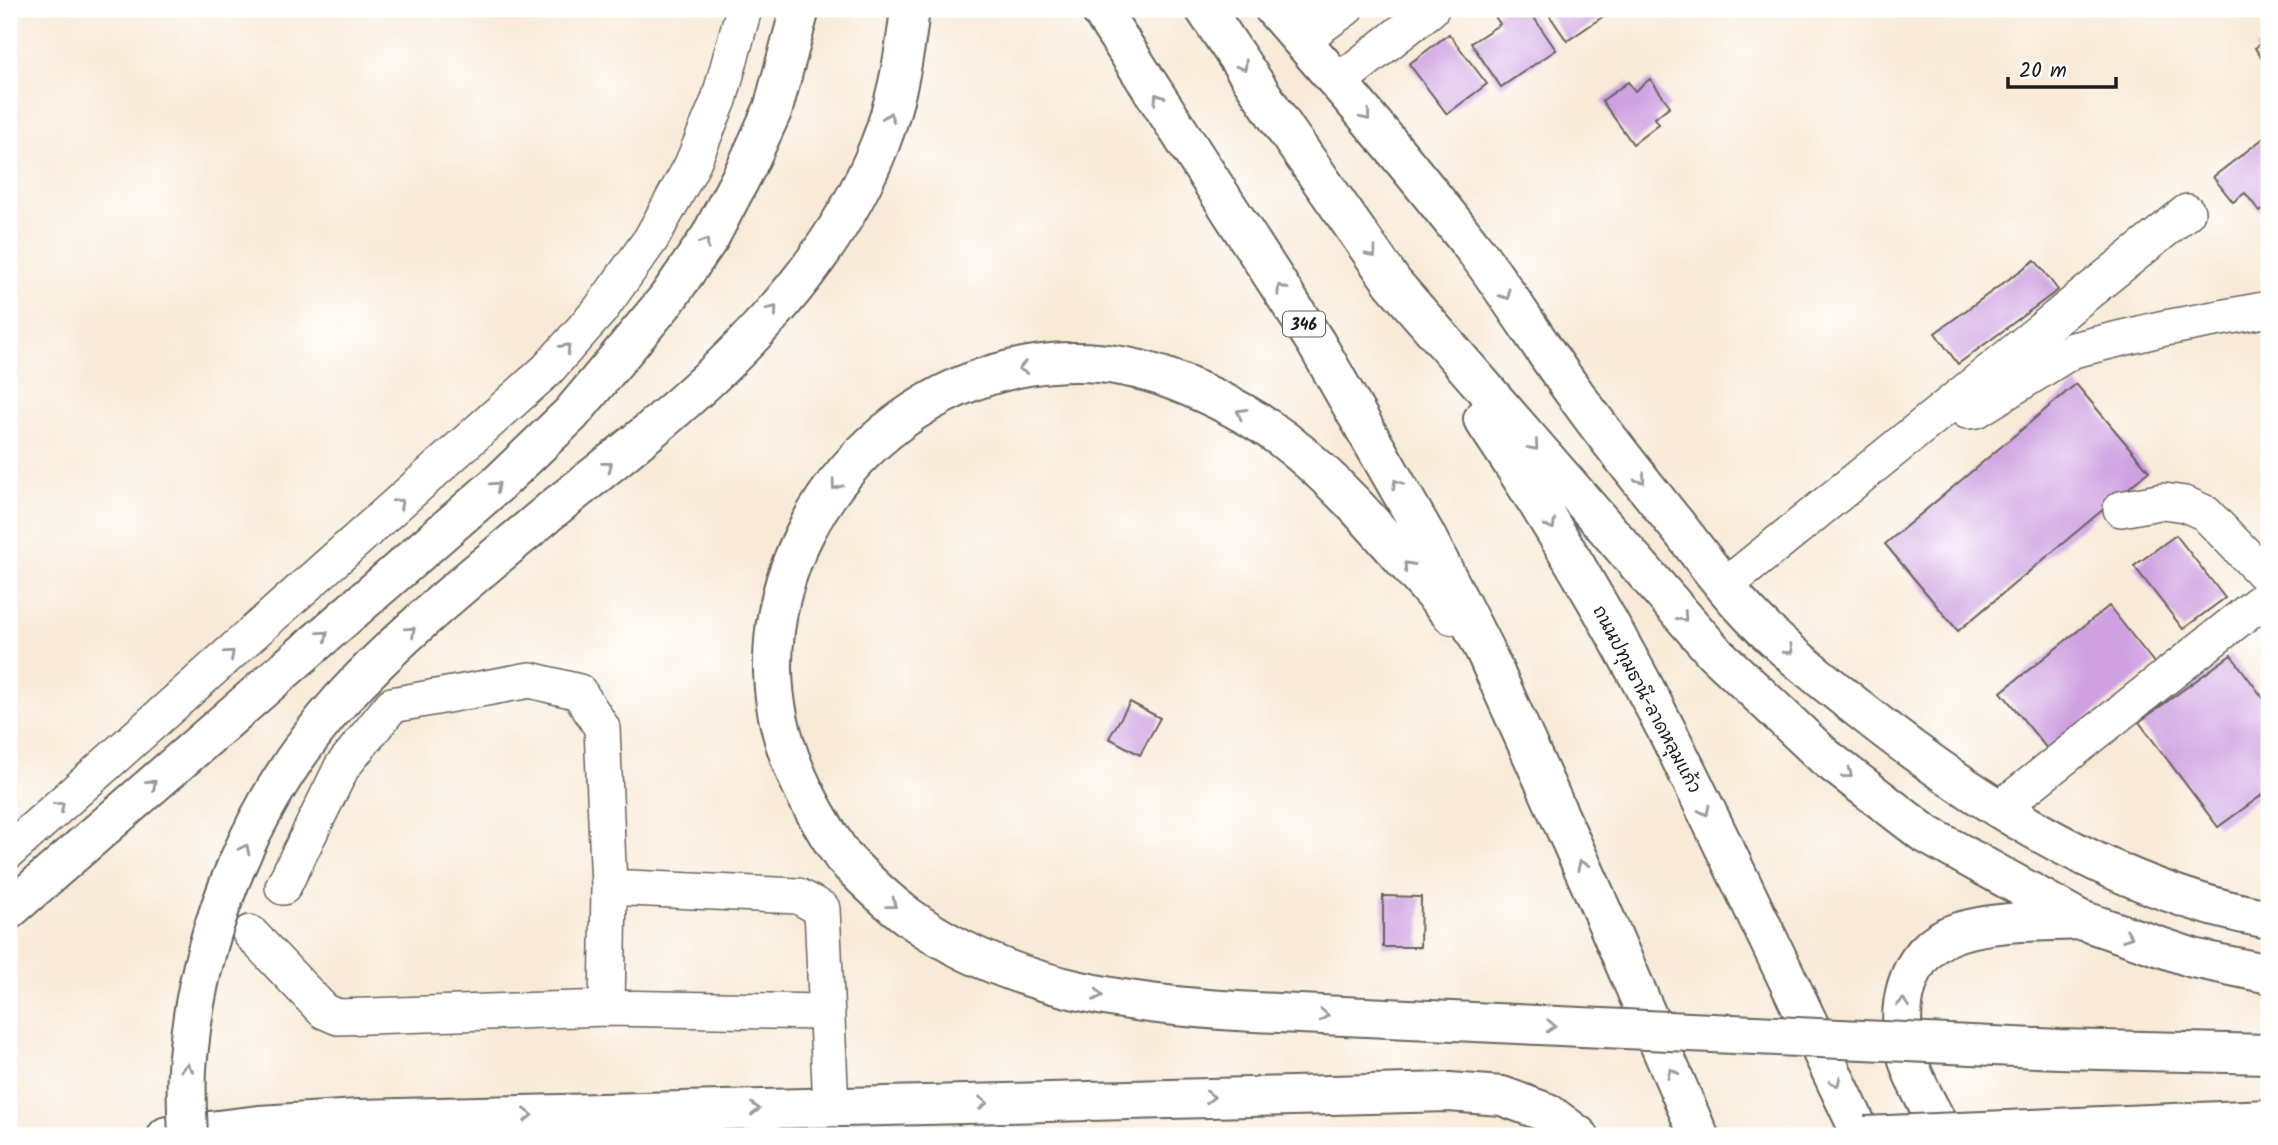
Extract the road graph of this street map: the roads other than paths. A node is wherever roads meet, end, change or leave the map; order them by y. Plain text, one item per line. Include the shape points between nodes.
1 (744, 9) edge
2 (800, 9) edge
3 (910, 9) edge
4 (1100, 9) edge
5 (1205, 9) edge
6 (1273, 9) edge
7 (1345, 9) edge
8 (1431, 9) edge
9 (1301, 40) junction
10 (1338, 82) junction
11 (2187, 212) dead end
12 (1393, 283) junction
13 (2269, 309) edge
14 (1936, 415) junction
15 (2121, 509) dead end
16 (2269, 579) edge
17 (1726, 586) junction
18 (2269, 595) edge
19 (1486, 653) junction
20 (1998, 810) junction
21 (9, 851) edge
22 (283, 887) dead end
23 (608, 887) junction
24 (9, 910) edge
25 (2269, 919) edge
26 (2081, 920) junction
27 (250, 933) dead end
28 (2269, 974) edge
29 (607, 1008) junction
30 (827, 1012) junction
31 (2269, 1054) edge
32 (831, 1107) junction
33 (2269, 1119) edge
34 (167, 1136) edge
35 (188, 1136) edge
36 (1579, 1136) edge
37 (1699, 1136) edge
38 (1863, 1136) edge
39 (1944, 1136) edge

21 -> 1 street via 537,379 600,310 651,239 691,167 719,100
24 -> 2 main road via 499,483 571,414 667,299 710,237 772,109
35 -> 3 main road, bridge via 188,1056 202,974 238,862 271,798 315,733 367,672 438,606 691,398 756,330 826,244 880,144 897,91
19 -> 4 main road, 346 via 1426,536 1316,343
5 -> 12 main road
6 - 9 main road
7 - 9 street
8 - 10 street
9 - 10 main road
10 -> 17 main road via 1479,256 1574,393
11 - 14 street
12 -> 26 main road via 1714,652 1825,757 1924,833
12 -> 38 main road, ถนนปทุมธานี-ลาดหลุมแก้ว via 1529,487 1607,621 1668,733
13 - 14 street via 2073,350 1977,410
14 - 17 street
15 - 16 street via 2164,501 2205,513
17 -> 20 main road via 1820,678 1903,745
18 - 20 street
19 -> 31 main road, bridge via 1338,488 1282,439 1223,403 1171,380 1098,363 1049,364 963,383 904,416 854,461 800,546 780,605 773,672 785,747 815,816 842,857 910,918 967,952 1030,979 1156,1005 1255,1012
37 -> 19 main road
20 - 25 main road via 2172,894
22 - 23 street via 342,767 392,705 530,680 579,692 602,727
23 - 29 street
23 - 30 street via 798,895 822,909
26 -> 28 main road via 2193,958
39 -> 26 main road via 1909,1064 1902,1032 1904,990 1912,971 1931,947 1955,932
27 - 29 street via 324,1011 338,1017
29 - 30 street
30 - 32 street
34 -> 32 main road via 359,1119
32 -> 36 main road via 1449,1091 1502,1097 1548,1113
33 - 38 main road, bridge

